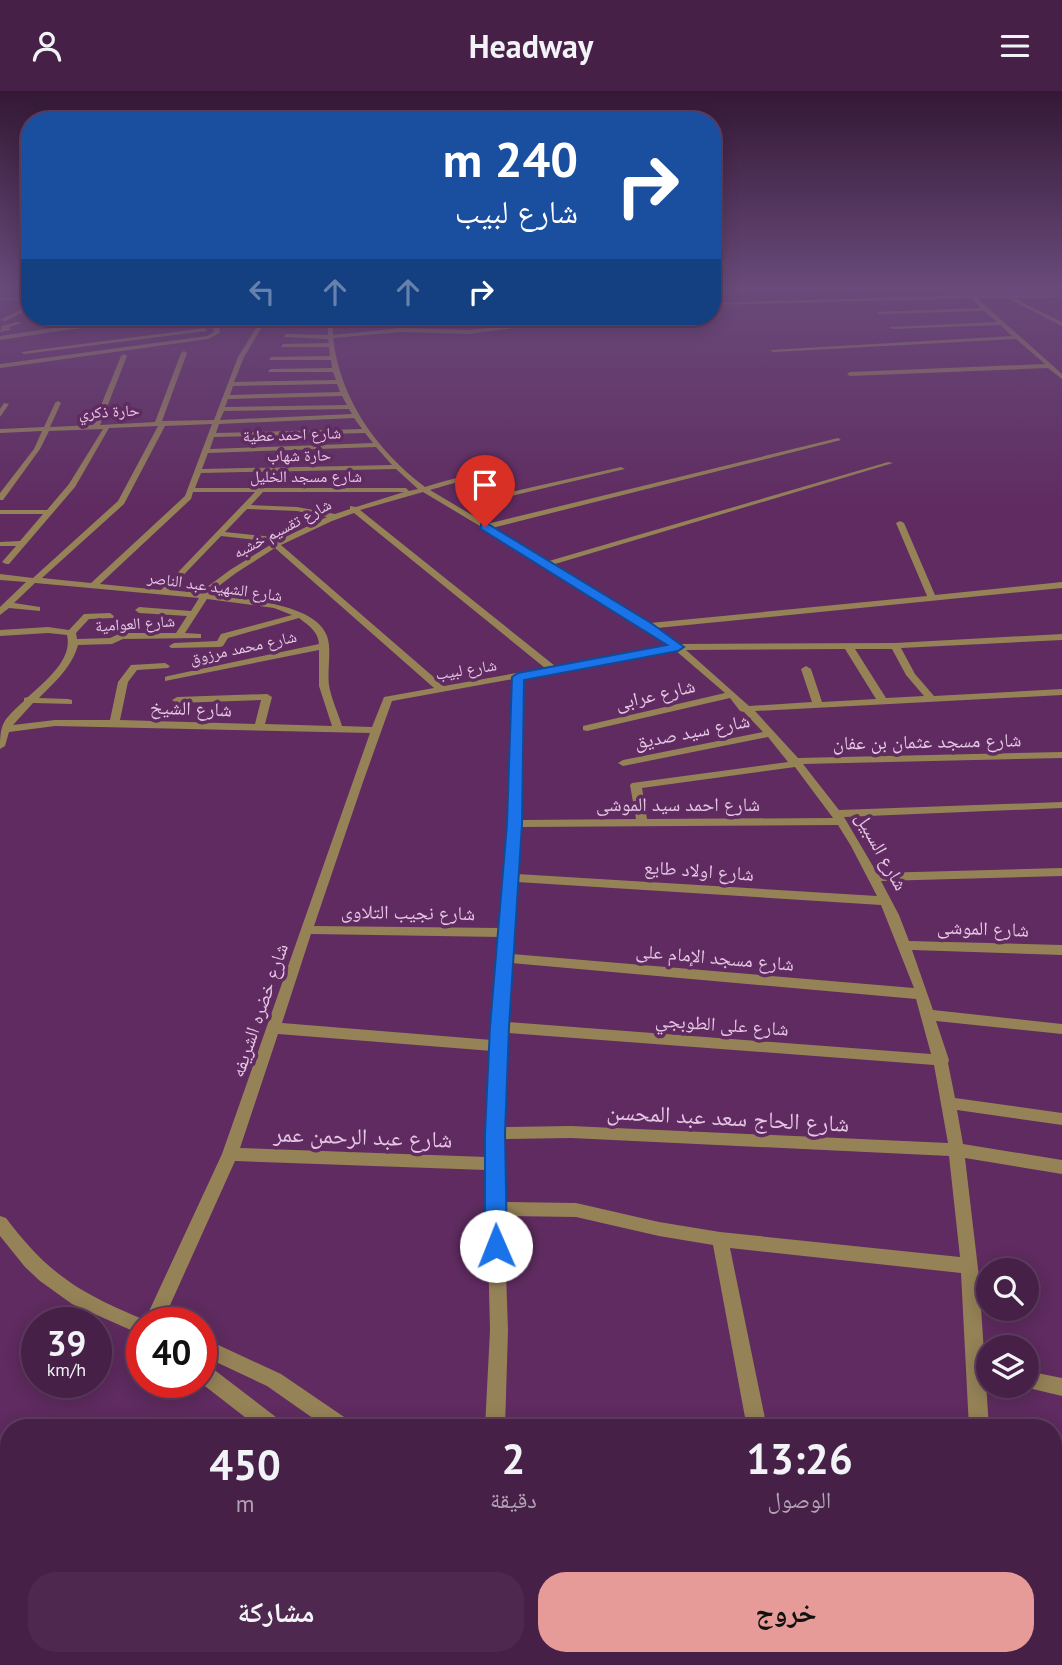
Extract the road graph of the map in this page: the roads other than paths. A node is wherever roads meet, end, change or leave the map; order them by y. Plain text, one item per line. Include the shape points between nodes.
1 (25, 362) edge
2 (121, 362) edge
3 (181, 362) edge
4 (239, 362) edge
5 (333, 362) edge
6 (1045, 362) edge
7 (0, 366) edge
8 (1050, 367) junction
9 (1062, 367) edge
10 (334, 370) junction
11 (270, 371) dead end
12 (850, 373) dead end
13 (1062, 377) edge
14 (338, 382) junction
15 (231, 384) junction
16 (342, 394) junction
17 (226, 397) junction
18 (58, 403) dead end
19 (6, 404) dead end
20 (349, 407) junction
21 (222, 409) junction
22 (0, 415) edge
23 (354, 416) junction
24 (219, 421) junction
25 (161, 423) junction
26 (108, 425) junction
27 (96, 426) junction
28 (46, 429) junction
29 (0, 431) edge
30 (365, 431) junction
31 (213, 435) junction
32 (838, 440) dead end
33 (378, 445) junction
34 (207, 451) junction
35 (890, 463) dead end
36 (398, 467) junction
37 (621, 469) dead end
38 (200, 471) junction
39 (422, 489) junction
40 (192, 490) junction
41 (261, 490) junction
42 (0, 498) edge
43 (245, 507) junction
44 (353, 509) junction
45 (0, 512) edge
46 (48, 512) junction
47 (332, 516) junction
48 (900, 523) dead end
49 (485, 527) junction
50 (220, 534) junction
51 (279, 542) junction
52 (21, 543) junction
53 (0, 544) edge
54 (6, 562) dead end
55 (547, 564) junction
56 (0, 577) edge
57 (34, 580) junction
58 (1062, 585) edge
59 (93, 586) junction
60 (163, 592) junction
61 (203, 596) junction
62 (932, 598) junction
63 (3, 609) edge
64 (37, 609) dead end
65 (139, 610) dead end
66 (193, 614) junction
67 (301, 615) junction
68 (110, 616) dead end
69 (647, 626) junction
70 (0, 633) edge
71 (179, 636) junction
72 (198, 636) junction
73 (1062, 637) edge
74 (73, 638) junction
75 (174, 646) dead end
76 (324, 646) junction
77 (848, 646) junction
78 (895, 646) junction
79 (678, 647) junction
80 (165, 666) dead end
81 (806, 669) dead end
82 (554, 670) junction
83 (518, 677) junction
84 (168, 679) dead end
85 (441, 689) junction
86 (1062, 692) edge
87 (731, 695) junction
88 (29, 700) junction
89 (932, 700) junction
90 (177, 701) dead end
91 (68, 702) dead end
92 (883, 702) junction
93 (385, 703) joint
94 (818, 705) junction
95 (744, 709) junction
96 (114, 723) junction
97 (4, 725) edge
98 (259, 727) junction
99 (587, 728) dead end
100 (338, 729) junction
101 (376, 730) junction
102 (768, 734) junction
103 (0, 745) edge
104 (1062, 755) edge
105 (623, 763) dead end
106 (794, 763) junction
107 (1062, 805) edge
108 (838, 817) junction
109 (642, 821) junction
110 (515, 824) junction
111 (1062, 872) edge
112 (874, 877) junction
113 (511, 878) junction
114 (885, 901) junction
115 (307, 930) junction
116 (508, 933) junction
117 (903, 945) junction
118 (1062, 950) edge
119 (506, 958) junction
120 (921, 994) junction
121 (928, 1015) junction
122 (500, 1027) junction
123 (274, 1028) junction
124 (1062, 1030) edge
125 (499, 1046) junction
126 (942, 1060) junction
127 (951, 1103) junction
128 (1062, 1119) edge
129 (495, 1133) junction
130 (959, 1150) junction
131 (230, 1154) junction
132 (494, 1164) junction
133 (1062, 1167) edge
134 (496, 1209) junction
135 (0, 1223) edge
136 (720, 1239) junction
137 (969, 1266) junction
138 (160, 1307) edge
139 (126, 1321) edge
140 (978, 1335) edge
141 (217, 1352) edge
142 (1039, 1382) edge
143 (217, 1383) edge
144 (1062, 1387) edge
145 (981, 1398) edge
146 (262, 1419) edge
147 (330, 1419) edge
148 (495, 1419) edge
149 (755, 1419) edge
150 (979, 1419) edge

1 - 7 street
2 - 27 street
3 - 25 street
4 - 15 street
5 - 10 street, شارع السبيل
6 - 8 street
8 - 9 street
8 - 12 street
8 - 13 street
10 - 11 street
10 - 14 street, شارع السبيل
14 - 15 street
14 - 16 street, شارع السبيل
15 - 17 street
16 - 17 street
16 - 20 street, شارع السبيل
17 - 21 street
18 - 28 street
19 - 22 street
20 - 21 street
20 - 23 street, شارع السبيل
21 - 24 street
23 - 24 street, حارة ذكري
23 - 30 street, شارع السبيل
24 - 25 street, حارة ذكري
24 - 31 street
25 - 26 street, حارة ذكري
25 - 57 street via 121,502
26 - 27 street, حارة ذكري
26 - 46 street
27 - 28 street, حارة ذكري
28 - 29 street, حارة ذكري
28 - 42 street via 37,449
30 - 31 street
30 - 33 street, شارع السبيل
31 - 34 street
32 - 49 street
33 - 34 street, شارع احمد عطية
33 - 36 street, شارع السبيل
34 - 38 street
35 - 55 street
36 - 38 street, حارة شهاب
36 - 39 street, شارع السبيل
37 - 39 street via 510,494 478,477
38 - 40 street
39 - 41 street, شارع مسجد الخليل
39 - 44 street, شارع تقسيم خشبه
39 - 49 street, شارع السبيل
40 - 41 street, شارع مسجد الخليل
40 - 59 street via 181,506
41 - 43 street
43 - 47 street
43 - 50 street
44 - 47 street, شارع تقسيم خشبه
44 - 82 street
45 - 46 street
46 - 52 street
47 - 51 street, شارع تقسيم خشبه
48 - 62 street
49 - 55 street, شارع السبيل
50 - 51 street
50 - 60 street
51 - 61 street, شارع تقسيم خشبه via 241,563
51 - 85 street
52 - 53 street
52 - 54 street
55 - 69 street, شارع السبيل
56 - 57 street, شارع الشهيد عبد الناصر
57 - 59 street, شارع الشهيد عبد الناصر
57 - 63 street
58 - 62 street
59 - 60 street, شارع الشهيد عبد الناصر
60 - 61 street, شارع الشهيد عبد الناصر
61 - 66 street, شارع تقسيم خشبه
61 - 67 street, شارع الشهيد عبد الناصر via 275,606
62 - 69 street
63 - 64 street
65 - 66 street
66 - 71 street, شارع تقسيم خشبه
67 - 72 street, شارع العوامية via 225,635 220,644
67 - 76 street, شارع الشهيد عبد الناصر via 318,629
68 - 74 street via 87,616
69 - 79 street, شارع السبيل
70 - 74 street, شارع العوامية via 48,630
71 - 72 street, شارع العوامية
71 - 74 street, شارع العوامية via 121,636 112,641
72 - 75 street, شارع العوامية
73 - 78 street, شارع لبيب
74 - 88 street via 70,658
76 - 84 street, شارع محمد مرزوق
76 - 100 street via 324,686
77 - 78 street, شارع لبيب
77 - 79 street, شارع لبيب
77 - 92 street
78 - 89 street
79 - 82 street, شارع لبيب
79 - 87 street, شارع السبيل
80 - 96 street via 134,667 123,682
81 - 94 street
82 - 83 street, شارع لبيب
83 - 85 street, شارع لبيب
83 - 110 street
85 - 93 street, شارع لبيب
86 - 89 street
87 - 95 street, شارع السبيل
87 - 99 street, شارع عرابى
88 - 91 street
88 - 97 street
89 - 92 street
90 - 98 street via 267,697
92 - 94 street
93 - 101 street, شارع خضره الشريفه
94 - 95 street
95 - 102 street, شارع السبيل
96 - 97 street, شارع الشيخ
96 - 98 street, شارع الشيخ
97 - 103 street
98 - 100 street, شارع الشيخ
100 - 101 street, شارع الشيخ
101 - 115 street, شارع خضره الشريفه
102 - 105 street, شارع سيد صديق
102 - 106 street, شارع السبيل
104 - 106 street, شارع مسجد عثمان بن عفان
106 - 108 street, شارع السبيل
106 - 109 street, شارع مسجد عثمان بن عفان via 636,785
107 - 108 street, شارع احمد سيد الموشى
108 - 109 street, شارع احمد سيد الموشى
108 - 112 street, شارع السبيل
109 - 110 street, شارع احمد سيد الموشى
110 - 113 street
111 - 112 street
112 - 114 street, شارع السبيل
113 - 114 street, شارع اولاد طايع
113 - 116 street
114 - 117 street, شارع السبيل
115 - 116 street, شارع نجيب التلاوى
115 - 123 street, شارع خضره الشريفه
116 - 119 street
117 - 118 street, شارع الموشى
117 - 120 street, شارع السبيل
119 - 120 street, شارع مسجد الإمام على
119 - 122 street
120 - 121 street, شارع السبيل
121 - 124 street
121 - 126 street, شارع السبيل
122 - 125 street
122 - 126 street, شارع على الطوبجي
123 - 125 street
123 - 131 street, شارع خضره الشريفه
125 - 129 street
126 - 127 street, شارع السبيل
127 - 128 street
127 - 130 street, شارع السبيل
129 - 130 street, شارع الحاج سعد عبد المحسن
129 - 132 street
130 - 133 street, شارع الحاج سعد عبد المحسن
130 - 137 street, شارع السبيل
131 - 132 street, شارع عبد الرحمن عمر
131 - 138 street, شارع خضره الشريفه
132 - 134 street
134 - 136 street via 576,1210
134 - 148 street
135 - 139 street via 39,1272 88,1306
136 - 137 street
136 - 149 street
137 - 140 street, شارع السبيل
141 - 147 street via 274,1380
142 - 144 street
143 - 146 street
145 - 150 street, شارع السبيل

